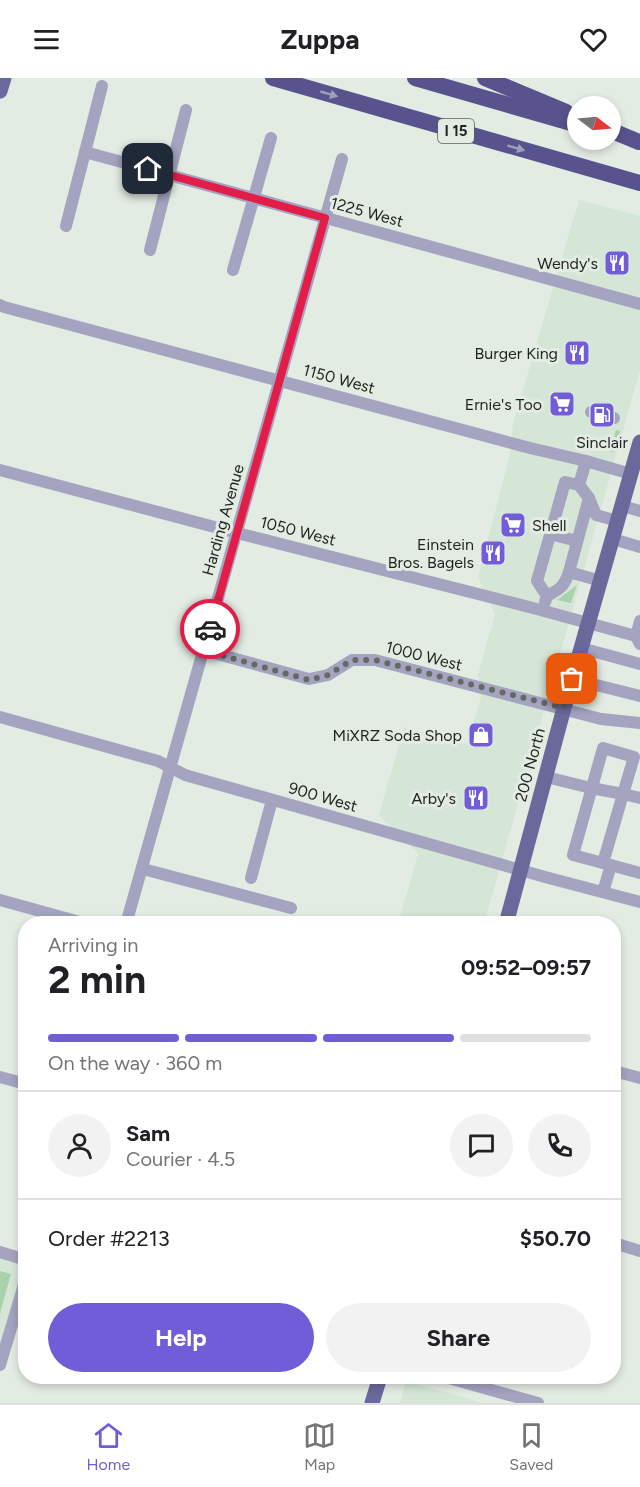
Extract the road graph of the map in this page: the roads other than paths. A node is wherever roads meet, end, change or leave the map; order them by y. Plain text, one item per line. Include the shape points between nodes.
1 (4, 78) edge
2 (273, 78) edge
3 (415, 78) edge
4 (485, 78) edge
5 (102, 86) dead end
6 (0, 91) edge
7 (186, 110) dead end
8 (567, 112) edge
9 (567, 122) edge
10 (621, 136) edge
11 (271, 138) dead end
12 (640, 142) edge
13 (85, 152) junction
14 (342, 159) dead end
15 (169, 175) junction
16 (640, 183) edge
17 (254, 198) junction
18 (325, 218) junction
19 (66, 226) dead end
20 (150, 250) dead end
21 (234, 270) dead end
22 (640, 304) edge
23 (1, 307) edge
24 (280, 381) junction
25 (591, 412) dead end
26 (614, 418) dead end
27 (640, 442) edge
28 (586, 461) junction
29 (635, 469) edge
30 (0, 470) edge
31 (579, 485) junction
32 (589, 498) junction
33 (640, 511) edge
34 (620, 514) junction
35 (237, 533) junction
36 (550, 534) junction
37 (613, 539) junction
38 (577, 541) junction
39 (640, 547) edge
40 (568, 572) junction
41 (601, 581) junction
42 (547, 596) junction
43 (543, 610) junction
44 (640, 621) edge
45 (589, 623) junction
46 (638, 640) edge
47 (581, 648) junction
48 (203, 650) junction
49 (640, 664) edge
50 (572, 679) junction
51 (640, 696) edge
52 (564, 708) junction
53 (0, 717) edge
54 (640, 723) edge
55 (171, 768) junction
56 (546, 777) junction
57 (591, 789) junction
58 (624, 794) junction
59 (640, 798) edge
60 (272, 800) junction
61 (607, 864) junction
62 (143, 869) junction
63 (521, 870) junction
64 (640, 873) edge
65 (251, 878) dead end
66 (603, 892) junction
67 (0, 900) edge
68 (640, 902) edge
69 (291, 908) dead end
70 (58, 916) edge
71 (128, 916) edge
72 (508, 916) edge
73 (621, 1073) edge
74 (0, 1077) edge
75 (640, 1078) edge
76 (18, 1082) edge
77 (621, 1245) edge
78 (640, 1251) edge
79 (0, 1252) edge
80 (18, 1258) edge
81 (18, 1305) edge
82 (0, 1365) edge
83 (378, 1384) edge
84 (464, 1384) edge
85 (502, 1398) edge
86 (372, 1403) edge
87 (538, 1403) edge

1 - 6 main road
2 -> 16 highway, I 15
3 - 9 highway, I 15
4 - 8 highway
5 - 13 street
7 - 15 street
10 - 12 highway
11 - 17 street
13 - 15 street, 1225 West
13 - 19 street
14 - 18 street, Harding Avenue
15 - 17 street, 1225 West
15 - 20 street
17 - 18 street, 1225 West
17 - 21 street
18 - 22 street, 1225 West
18 - 24 street, Harding Avenue
23 - 24 street, 1150 West
24 - 28 street, 1150 West
24 - 35 street, Harding Avenue
25 - 26 street
27 - 29 main road, 200 North
28 - 29 street, 1150 West
28 - 31 street
29 - 34 main road, 200 North
30 - 35 street, 1050 West
31 - 32 street
31 - 36 street via 565,482
32 - 34 street via 596,515
32 - 38 street
33 - 34 street
34 - 37 main road, 200 North
35 - 43 street, 1050 West
35 - 48 street, Harding Avenue
36 - 38 street
36 - 42 street via 537,580
37 - 39 street
37 - 41 main road, 200 North
38 - 40 street
40 - 41 street
40 - 42 street via 565,584
41 - 45 main road, 200 North
42 - 43 street
43 - 45 street, 1050 West
44 - 46 street
45 - 46 street, 1050 West
45 - 47 main road, 200 North
47 - 49 street
47 - 50 main road, 200 North
48 - 52 street, 1000 West via 309,680 328,675 352,660 375,660
48 - 55 street, Harding Avenue
50 - 51 street
50 - 52 main road, 200 North
52 - 54 street, 1000 West via 601,719
52 - 56 main road, 200 North
53 - 55 street, 900 West
55 - 60 street, 900 West via 185,776
55 - 62 street, Harding Avenue
56 - 57 street
56 - 63 main road, 200 North
57 - 58 street
57 - 58 street via 603,748 634,757
57 - 61 street via 573,855
58 - 59 street
58 - 61 street
60 - 63 street, 900 West
60 - 65 street
61 - 64 street
61 - 66 street
62 - 69 street
62 - 71 street, Harding Avenue
63 - 66 street, 900 West
63 - 72 main road, 200 North
66 - 68 street, 900 West
67 - 70 street
73 - 75 street
74 - 76 street
77 - 78 street
79 - 80 street
81 - 82 street
83 - 86 main road
84 - 85 street
85 - 87 street

